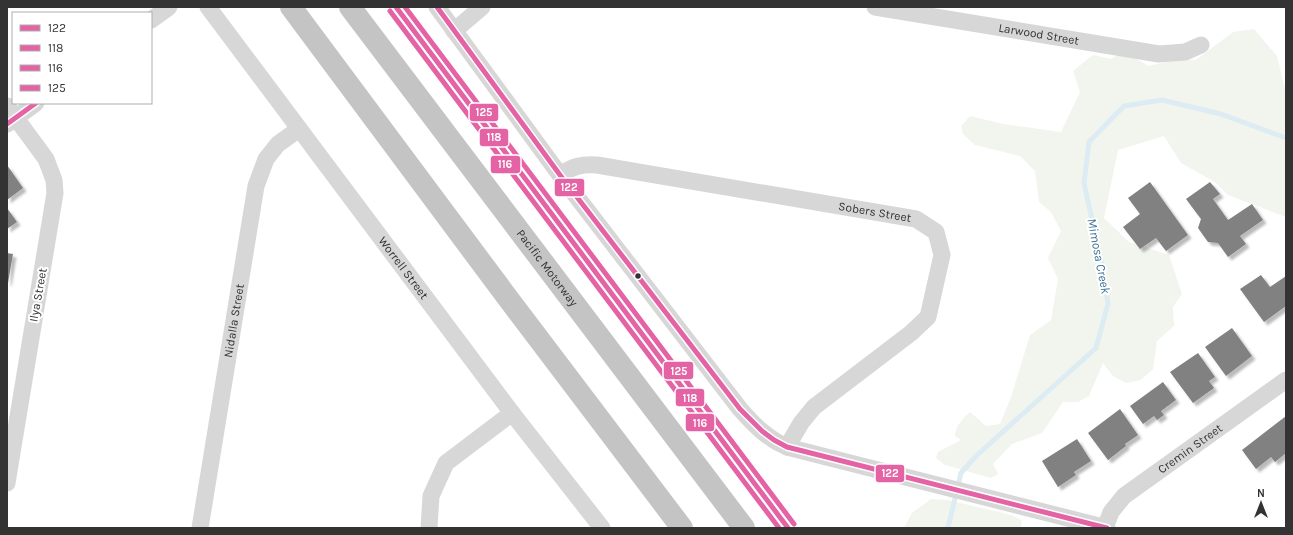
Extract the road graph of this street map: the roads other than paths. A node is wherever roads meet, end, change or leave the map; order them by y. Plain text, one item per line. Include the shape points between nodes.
1 (169, 7) edge
2 (208, 7) edge
3 (291, 7) edge
4 (350, 7) edge
5 (396, 7) edge
6 (437, 7) edge
7 (482, 7) edge
8 (876, 7) edge
9 (152, 19) edge
10 (454, 31) junction
11 (1201, 45) dead end
12 (34, 104) edge
13 (10, 116) edge
14 (299, 130) junction
15 (560, 175) junction
16 (1286, 380) edge
17 (512, 413) junction
18 (787, 447) junction
19 (7, 483) edge
20 (200, 528) edge
21 (429, 528) edge
22 (602, 528) edge
23 (682, 528) edge
24 (744, 528) edge
25 (788, 528) edge
26 (1106, 528) edge

1 - 9 street
2 - 14 street, Worrell Street
3 - 23 highway
4 - 24 highway, Pacific Motorway
5 - 25 lane
6 - 10 street
7 - 10 street
8 - 11 street, Larwood Street via 1159,54 1185,52
10 - 15 street
12 - 13 street
13 - 19 street, Ilya Street via 46,159 54,180 55,192
14 - 17 street, Worrell Street
14 - 20 street, Nidalla Street via 278,144 266,159 256,186
15 - 18 street via 740,409 759,430
15 - 18 street, Sobers Street via 576,166 597,165 916,219 936,232 942,255 928,317 911,333 814,407
16 - 26 street, Cremin Street via 1124,496 1111,512
17 - 21 street via 446,463 431,496
17 - 22 street, Worrell Street
18 - 26 street

